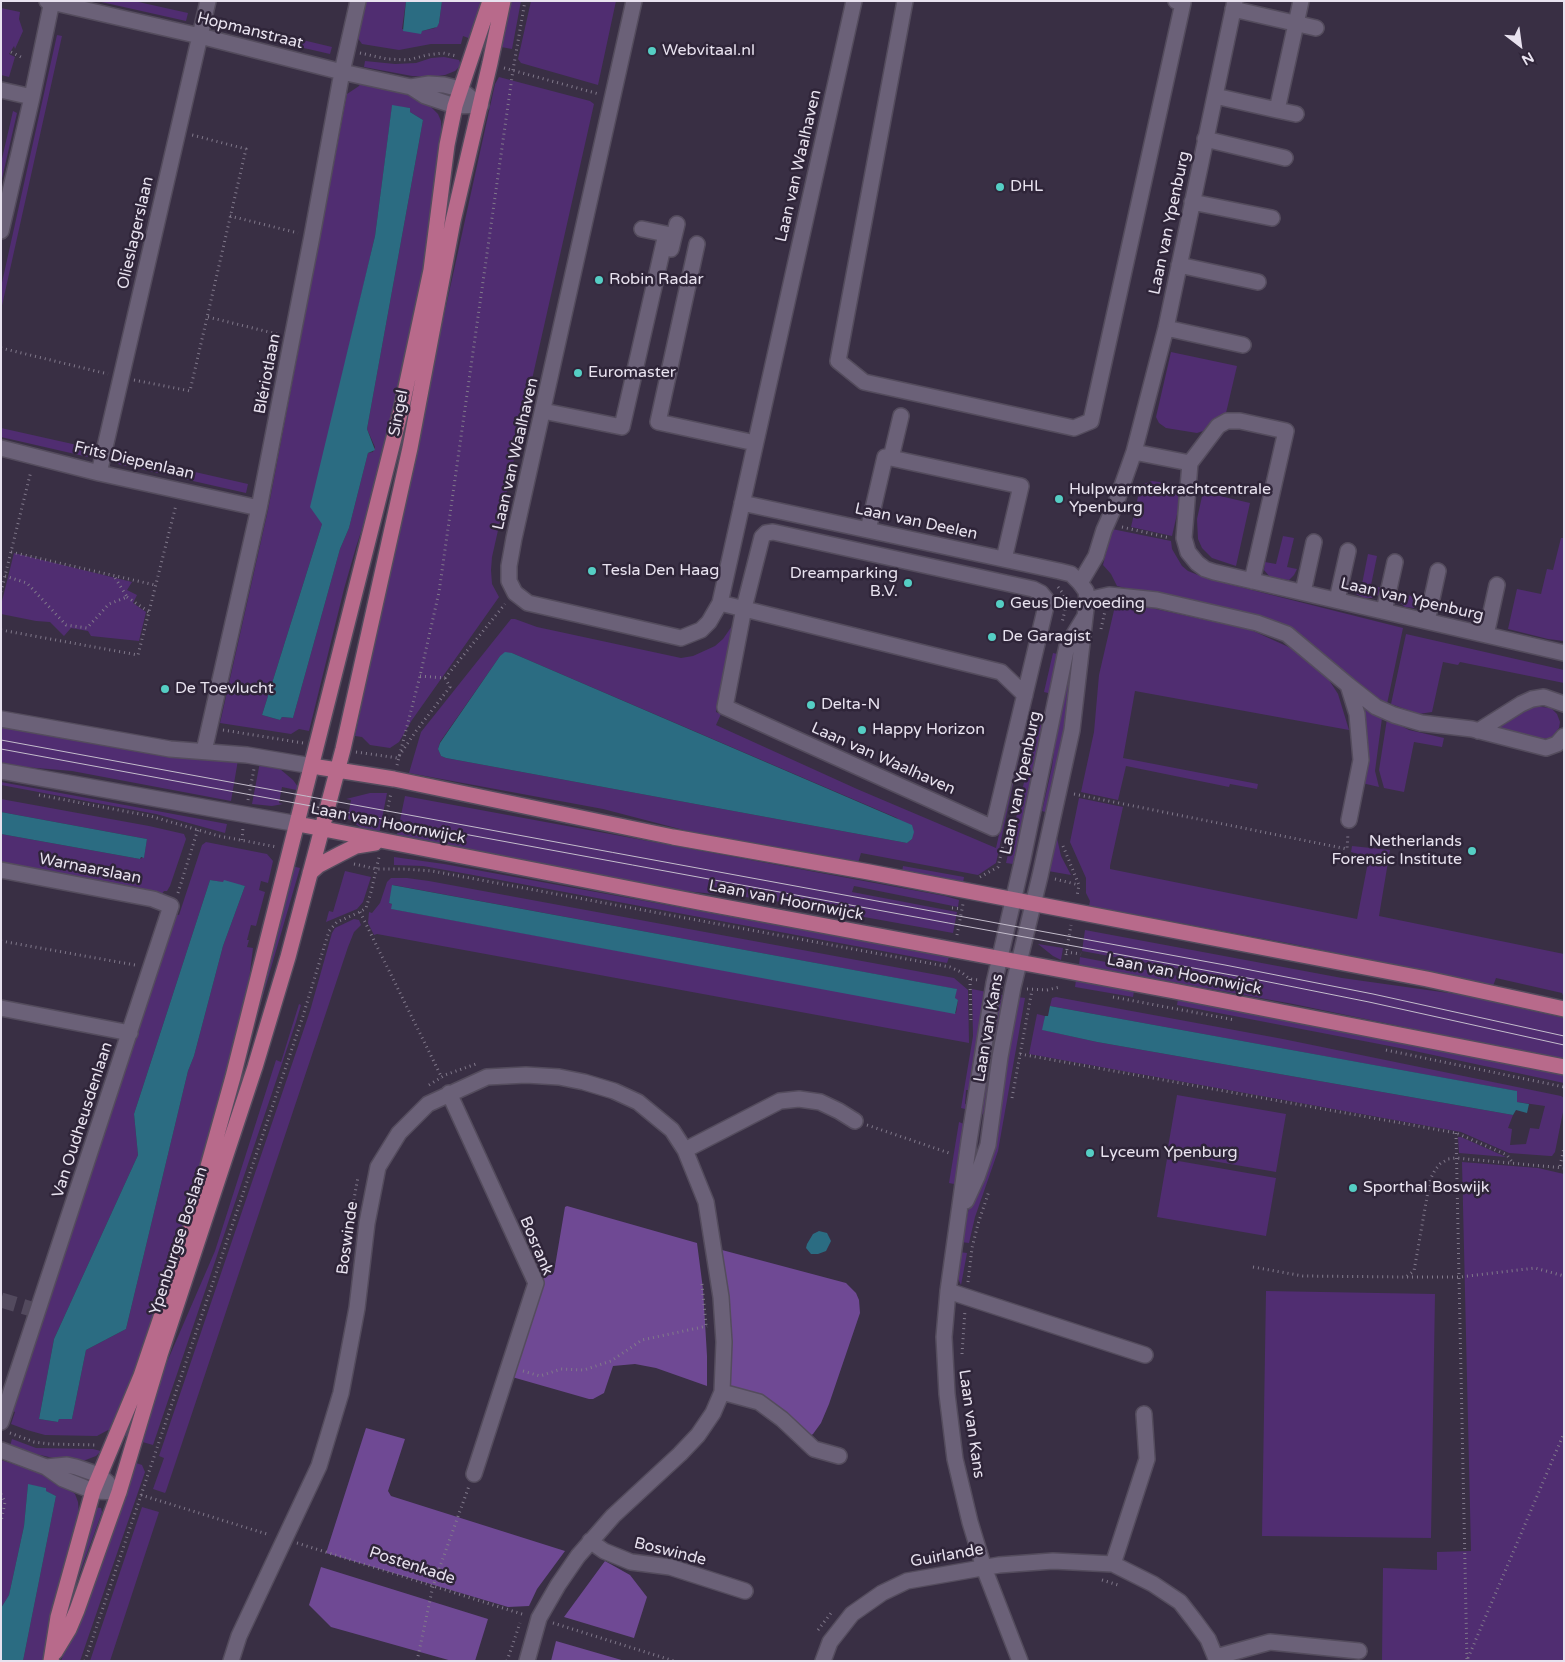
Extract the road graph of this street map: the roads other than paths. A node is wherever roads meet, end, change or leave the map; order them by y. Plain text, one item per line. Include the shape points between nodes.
1 (208, 1) edge
2 (358, 1) edge
3 (490, 1) edge
4 (503, 1) edge
5 (634, 1) edge
6 (854, 1) edge
7 (905, 1) edge
8 (1176, 1) edge
9 (1301, 1) edge
10 (50, 2) edge
11 (1234, 5) edge
12 (1296, 24) junction
13 (1316, 28) dead end
14 (200, 36) junction
15 (342, 72) junction
16 (411, 87) junction
17 (460, 89) junction
18 (1, 90) edge
19 (1215, 96) junction
20 (32, 97) junction
21 (481, 105) junction
22 (455, 106) junction
23 (1277, 110) junction
24 (1296, 114) dead end
25 (1205, 139) junction
26 (1285, 158) dead end
27 (1192, 202) junction
28 (1272, 218) dead end
29 (677, 224) dead end
30 (642, 229) dead end
31 (1, 231) edge
32 (697, 244) dead end
33 (1179, 265) junction
34 (1258, 282) dead end
35 (1166, 328) junction
36 (1243, 345) dead end
37 (544, 406) junction
38 (900, 416) dead end
39 (755, 443) junction
40 (1, 448) edge
41 (1134, 452) junction
42 (891, 458) junction
43 (1190, 463) junction
44 (98, 473) junction
45 (742, 503) junction
46 (259, 508) junction
47 (868, 530) junction
48 (1314, 542) dead end
49 (1348, 551) dead end
50 (1004, 558) junction
51 (1395, 562) dead end
52 (1438, 571) dead end
53 (1252, 581) junction
54 (1080, 582) junction
55 (1497, 585) dead end
56 (1303, 592) junction
57 (1087, 600) junction
58 (1337, 600) junction
59 (720, 603) junction
60 (744, 608) junction
61 (1384, 611) junction
62 (1084, 618) junction
63 (1427, 621) junction
64 (1486, 635) junction
65 (1564, 653) edge
66 (1348, 685) junction
67 (1025, 694) junction
68 (1563, 704) edge
69 (1, 718) edge
70 (1478, 731) junction
71 (1564, 736) edge
72 (204, 752) junction
73 (312, 766) junction
74 (1, 771) edge
75 (338, 771) junction
76 (1349, 820) road end
77 (298, 824) junction
78 (322, 829) junction
79 (381, 842) junction
80 (1, 870) edge
81 (310, 873) junction
82 (1014, 900) junction
83 (1032, 904) junction
84 (171, 906) joint
85 (1000, 959) junction
86 (1018, 962) junction
87 (1, 1008) edge
88 (1564, 1010) edge
89 (130, 1033) junction
90 (1564, 1067) edge
91 (449, 1093) junction
92 (855, 1121) road end
93 (685, 1150) junction
94 (960, 1214) junction
95 (948, 1291) junction
96 (1145, 1355) dead end
97 (722, 1392) junction
98 (1144, 1414) dead end
99 (1, 1422) edge
100 (1, 1450) edge
101 (839, 1456) dead end
102 (46, 1466) junction
103 (474, 1474) road end
104 (99, 1475) junction
105 (93, 1491) junction
106 (119, 1492) junction
107 (590, 1541) junction
108 (1113, 1564) junction
109 (984, 1568) junction
110 (745, 1591) dead end
111 (1359, 1651) dead end
112 (51, 1659) edge
113 (1217, 1659) edge
114 (231, 1661) edge
115 (527, 1661) edge
116 (823, 1661) edge
117 (1020, 1661) edge

1 - 14 street, Olieslagerslaan
2 - 15 street, Blériotlaan
3 - 17 main road, Singel
4 - 21 main road, Singel
5 - 37 street, Laan van Waalhaven
6 - 39 street, Laan van Waalhaven
7 - 8 street via 838,361 864,382 1074,428 1091,421 1183,3
9 - 12 street
10 - 14 street, Hopmanstraat
10 - 20 street
11 - 12 street
11 - 19 street, Laan van Ypenburg
12 - 13 street
12 - 23 street
14 - 15 street, Hopmanstraat
14 - 44 street, Olieslagerslaan
15 - 16 street, Hopmanstraat
15 - 46 street, Blériotlaan
16 - 17 street, Hopmanstraat via 429,84
16 - 22 street, Hopmanstraat via 425,96
17 - 21 street, Hopmanstraat
17 - 22 main road, Singel
18 - 20 street
19 - 23 street
19 - 25 street, Laan van Ypenburg
20 - 31 street
21 - 22 street, Hopmanstraat
21 - 75 main road, Singel via 446,258 410,448
22 - 73 main road, Singel via 431,270 402,406
23 - 24 street
25 - 26 street
25 - 27 street, Laan van Ypenburg
27 - 28 street
27 - 33 street, Laan van Ypenburg
29 - 37 street via 633,421
30 - 37 street via 666,234 622,426
32 - 39 street via 658,422
33 - 34 street
33 - 35 street, Laan van Ypenburg
35 - 36 street
35 - 41 street, Laan van Ypenburg
37 - 59 street, Laan van Waalhaven via 508,566 509,581 515,593 528,603 682,638 701,630
38 - 42 street
39 - 45 street, Laan van Waalhaven
40 - 44 street, Frits Diepenlaan
41 - 43 street
41 - 54 street, Laan van Ypenburg via 1096,556
42 - 47 street via 885,457
42 - 50 street via 1021,486
43 - 53 street, Laan van Ypenburg via 1185,541 1188,552 1205,569
43 - 53 street via 1218,426 1228,421 1286,432
44 - 46 street, Frits Diepenlaan
45 - 47 street, Laan van Deelen
45 - 59 street, Laan van Waalhaven
46 - 72 street, Blériotlaan
47 - 50 street, Laan van Deelen
48 - 56 street
49 - 58 street
50 - 54 street, Laan van Deelen via 1071,574
51 - 61 street
52 - 63 street
53 - 56 street, Laan van Ypenburg
54 - 57 street
55 - 64 street
56 - 58 street, Laan van Ypenburg
57 - 62 street, Laan van Ypenburg
57 - 66 street via 1109,595 1157,600 1257,623 1287,634
58 - 61 street, Laan van Ypenburg
59 - 60 street
60 - 67 street via 1001,672
60 - 67 street, Laan van Waalhaven via 762,537 773,532 1033,589 1046,599 1046,606
60 - 67 street, Laan van Waalhaven via 725,707 993,828
61 - 63 street, Laan van Ypenburg
62 - 82 street, Laan van Ypenburg via 1067,646
62 - 83 street, Laan van Ypenburg via 1072,730
63 - 64 street, Laan van Ypenburg
64 - 65 street, Laan van Ypenburg
66 - 70 street via 1376,707 1394,716
66 - 76 street via 1356,714 1361,760
68 - 70 street via 1544,697 1532,699
69 - 72 street
70 - 71 street via 1546,748 1557,744
72 - 73 street
73 - 75 main road
73 - 77 main road, Singel
74 - 77 street, Laan van Hoornwijck
75 - 78 main road, Singel
75 - 82 main road via 394,779 673,837
77 - 78 main road, Laan van Hoornwijck
77 - 104 main road, Ypenburgse Boslaan via 188,1238 141,1376
78 - 79 main road, Laan van Hoornwijck
78 - 81 main road, Ypenburgse Boslaan
79 - 81 main road via 356,846
79 - 85 main road, Laan van Hoornwijck
80 - 84 street, Warnaarslaan via 153,898
81 - 106 main road, Ypenburgse Boslaan via 255,1067 160,1355
82 - 83 main road
82 - 85 street, Laan van Ypenburg
83 - 86 street, Laan van Kans
83 - 88 main road via 1427,979
84 - 89 street, Van Oudheusdenlaan
85 - 86 main road, Laan van Hoornwijck
85 - 94 street, Laan van Kans
86 - 90 main road, Laan van Hoornwijck
86 - 94 street, Laan van Kans via 988,1145
87 - 89 street
89 - 99 street, Van Oudheusdenlaan
91 - 93 street, Boswinde via 487,1077 526,1075 584,1082 638,1102 672,1130
91 - 103 street, Bosrank via 536,1283
91 - 114 street, Boswinde via 428,1104 399,1133 378,1167 341,1393 319,1466 238,1636
92 - 93 street via 840,1110 820,1102 780,1101
93 - 97 street, Boswinde via 706,1202 721,1297 724,1342
94 - 95 street, Laan van Kans
95 - 96 street
95 - 109 street, Laan van Kans via 944,1337 955,1459
97 - 101 street via 759,1402 814,1449
97 - 107 street, Boswinde via 698,1435
98 - 108 street via 1147,1459
100 - 102 street
102 - 104 street via 67,1465
102 - 105 street via 63,1479
104 - 105 main road, Ypenburgse Boslaan
104 - 106 street
105 - 106 street
105 - 112 main road, Ypenburgse Boslaan via 58,1617
106 - 112 main road, Ypenburgse Boslaan via 78,1610
107 - 110 street, Boswinde via 631,1562 670,1567
107 - 115 street, Boswinde via 539,1618
108 - 109 street, Guirlande via 1053,1561
108 - 113 street, Guirlande via 1180,1602 1208,1639
109 - 116 street, Guirlande via 907,1581 882,1592 852,1614 830,1642
109 - 117 street, Laan van Kans
111 - 113 street, Guirlande via 1270,1642

